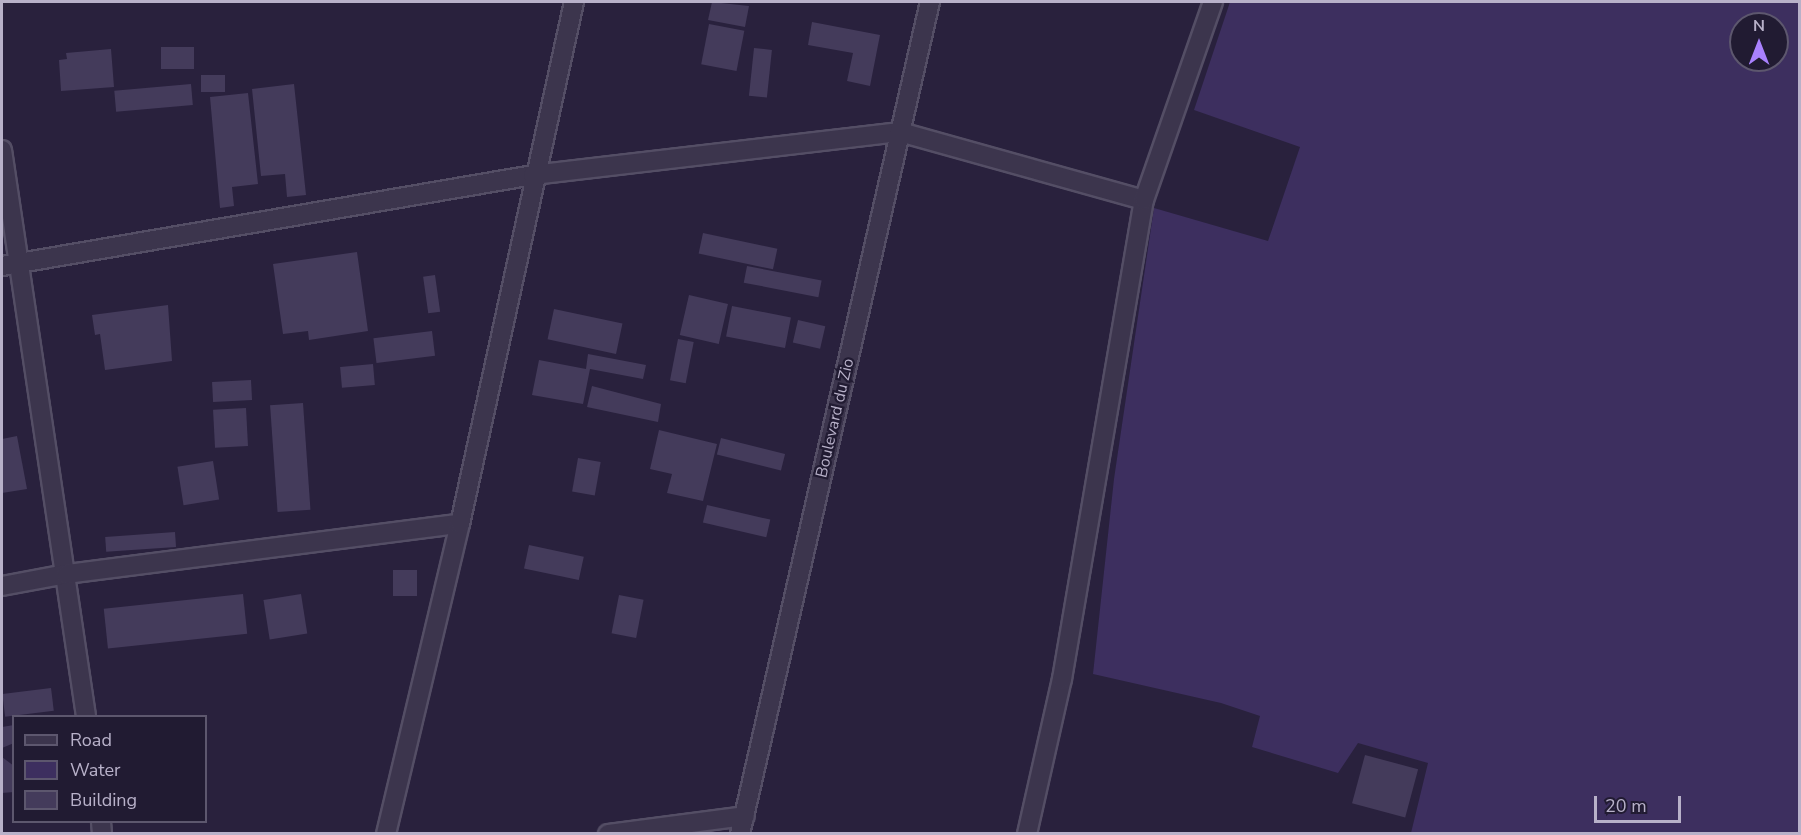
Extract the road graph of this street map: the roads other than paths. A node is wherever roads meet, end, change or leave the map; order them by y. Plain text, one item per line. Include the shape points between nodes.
1 (574, 2) edge
2 (930, 2) edge
3 (1213, 2) edge
4 (900, 132) junction
5 (2, 150) edge
6 (533, 176) junction
7 (1144, 200) junction
8 (10, 265) edge
9 (460, 524) junction
10 (67, 573) junction
11 (2, 586) edge
12 (87, 715) edge
13 (744, 816) junction
14 (386, 834) edge
15 (608, 834) edge
16 (740, 834) edge
17 (1027, 834) edge

1 - 6 street
2 - 4 street, Boulevard du Zio
3 - 7 street
4 - 6 street
4 - 7 street
4 - 13 street, Boulevard du Zio
5 - 8 street
6 - 8 street
6 - 9 street
7 - 17 street via 1062,679
8 - 10 street
9 - 10 street
9 - 14 street
10 - 11 street
10 - 12 street
13 - 15 street
13 - 16 street, Boulevard du Zio

